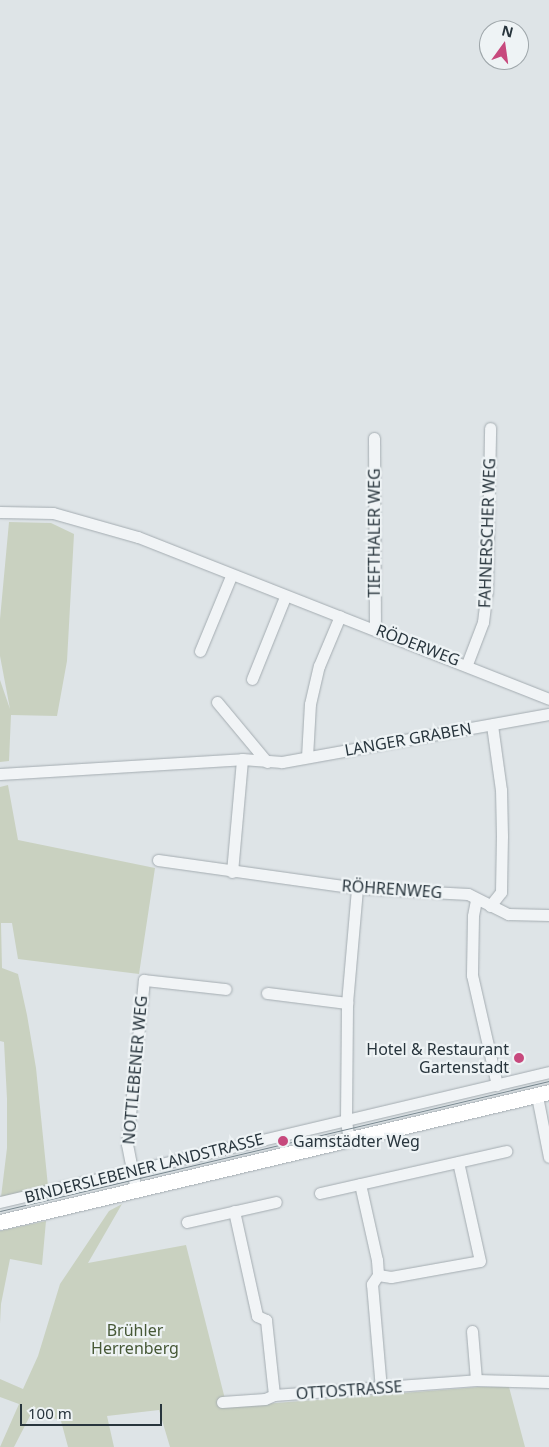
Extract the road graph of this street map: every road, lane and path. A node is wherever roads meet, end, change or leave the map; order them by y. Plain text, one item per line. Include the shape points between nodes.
1 (490, 428) dead end
2 (374, 438) dead end
3 (0, 512) edge
4 (231, 576) junction
5 (285, 597) junction
6 (340, 616) junction
7 (375, 628) junction
8 (200, 651) dead end
9 (467, 664) junction
10 (252, 679) dead end
11 (549, 698) edge
12 (217, 702) dead end
13 (549, 714) edge
14 (492, 724) junction
15 (307, 757) junction
16 (242, 759) junction
17 (267, 762) junction
18 (0, 774) edge
19 (158, 860) dead end
20 (232, 872) junction
21 (357, 888) junction
22 (476, 900) junction
23 (490, 906) junction
24 (549, 914) edge
25 (226, 990) dead end
26 (267, 993) dead end
27 (347, 1003) junction
28 (549, 1072) edge
29 (497, 1085) junction
30 (545, 1094) edge
31 (346, 1120) junction
32 (350, 1140) junction
33 (506, 1151) dead end
34 (549, 1157) edge
35 (458, 1162) junction
36 (132, 1171) junction
37 (360, 1184) junction
38 (136, 1190) junction
39 (320, 1193) dead end
40 (1, 1202) edge
41 (276, 1202) dead end
42 (234, 1212) junction
43 (2, 1222) edge
44 (186, 1222) dead end
45 (378, 1275) junction
46 (472, 1331) dead end
47 (476, 1380) junction
48 (549, 1382) edge
49 (381, 1388) junction
50 (274, 1395) junction
51 (222, 1402) dead end

1 - 9 street, FAHNERSCHER WEG via 487,591 483,622
2 - 7 street, TIEFTHALER WEG
3 - 4 street, RÖDERWEG via 53,513 138,537
4 - 5 street, RÖDERWEG
4 - 8 street
5 - 6 street, RÖDERWEG
5 - 10 street
6 - 7 street, RÖDERWEG
6 - 15 street via 319,666 310,704
7 - 9 street, RÖDERWEG
9 - 11 street, RÖDERWEG
12 - 17 street
13 - 14 street, LANGER GRABEN
14 - 15 street, LANGER GRABEN
14 - 23 street via 501,790 502,836 501,892
15 - 17 street, LANGER GRABEN
16 - 17 street, LANGER GRABEN
16 - 18 street, LANGER GRABEN
16 - 20 street
19 - 20 street, RÖHRENWEG
20 - 21 street, RÖHRENWEG
21 - 22 street, RÖHRENWEG via 468,894
21 - 27 street
22 - 23 street, RÖHRENWEG
22 - 29 street via 472,916 472,975
23 - 24 street, RÖHRENWEG via 508,914
25 - 36 street, NOTTLEBENER WEG via 144,980 129,1110 127,1144
26 - 27 street
27 - 31 street
28 - 29 street, BINDERSLEBENER LANDSTRASSE
29 - 31 street, BINDERSLEBENER LANDSTRASSE
30 - 32 main road, BINDERSLEBENER LANDSTRASSE
30 - 34 street
31 - 32 street
31 - 36 street, BINDERSLEBENER LANDSTRASSE
32 - 38 main road, BINDERSLEBENER LANDSTRASSE
33 - 35 street
35 - 37 street
35 - 45 street via 480,1261 391,1277
36 - 38 street, NOTTLEBENER WEG
36 - 40 street, BINDERSLEBENER LANDSTRASSE
37 - 39 street
37 - 45 street
38 - 43 main road, BINDERSLEBENER LANDSTRASSE
41 - 42 street
42 - 44 street
42 - 50 street via 257,1316 266,1320
45 - 49 street via 372,1284
46 - 47 street
47 - 48 street, OTTOSTRASSE
47 - 49 street, OTTOSTRASSE
49 - 50 street, OTTOSTRASSE
50 - 51 street, OTTOSTRASSE via 264,1400

